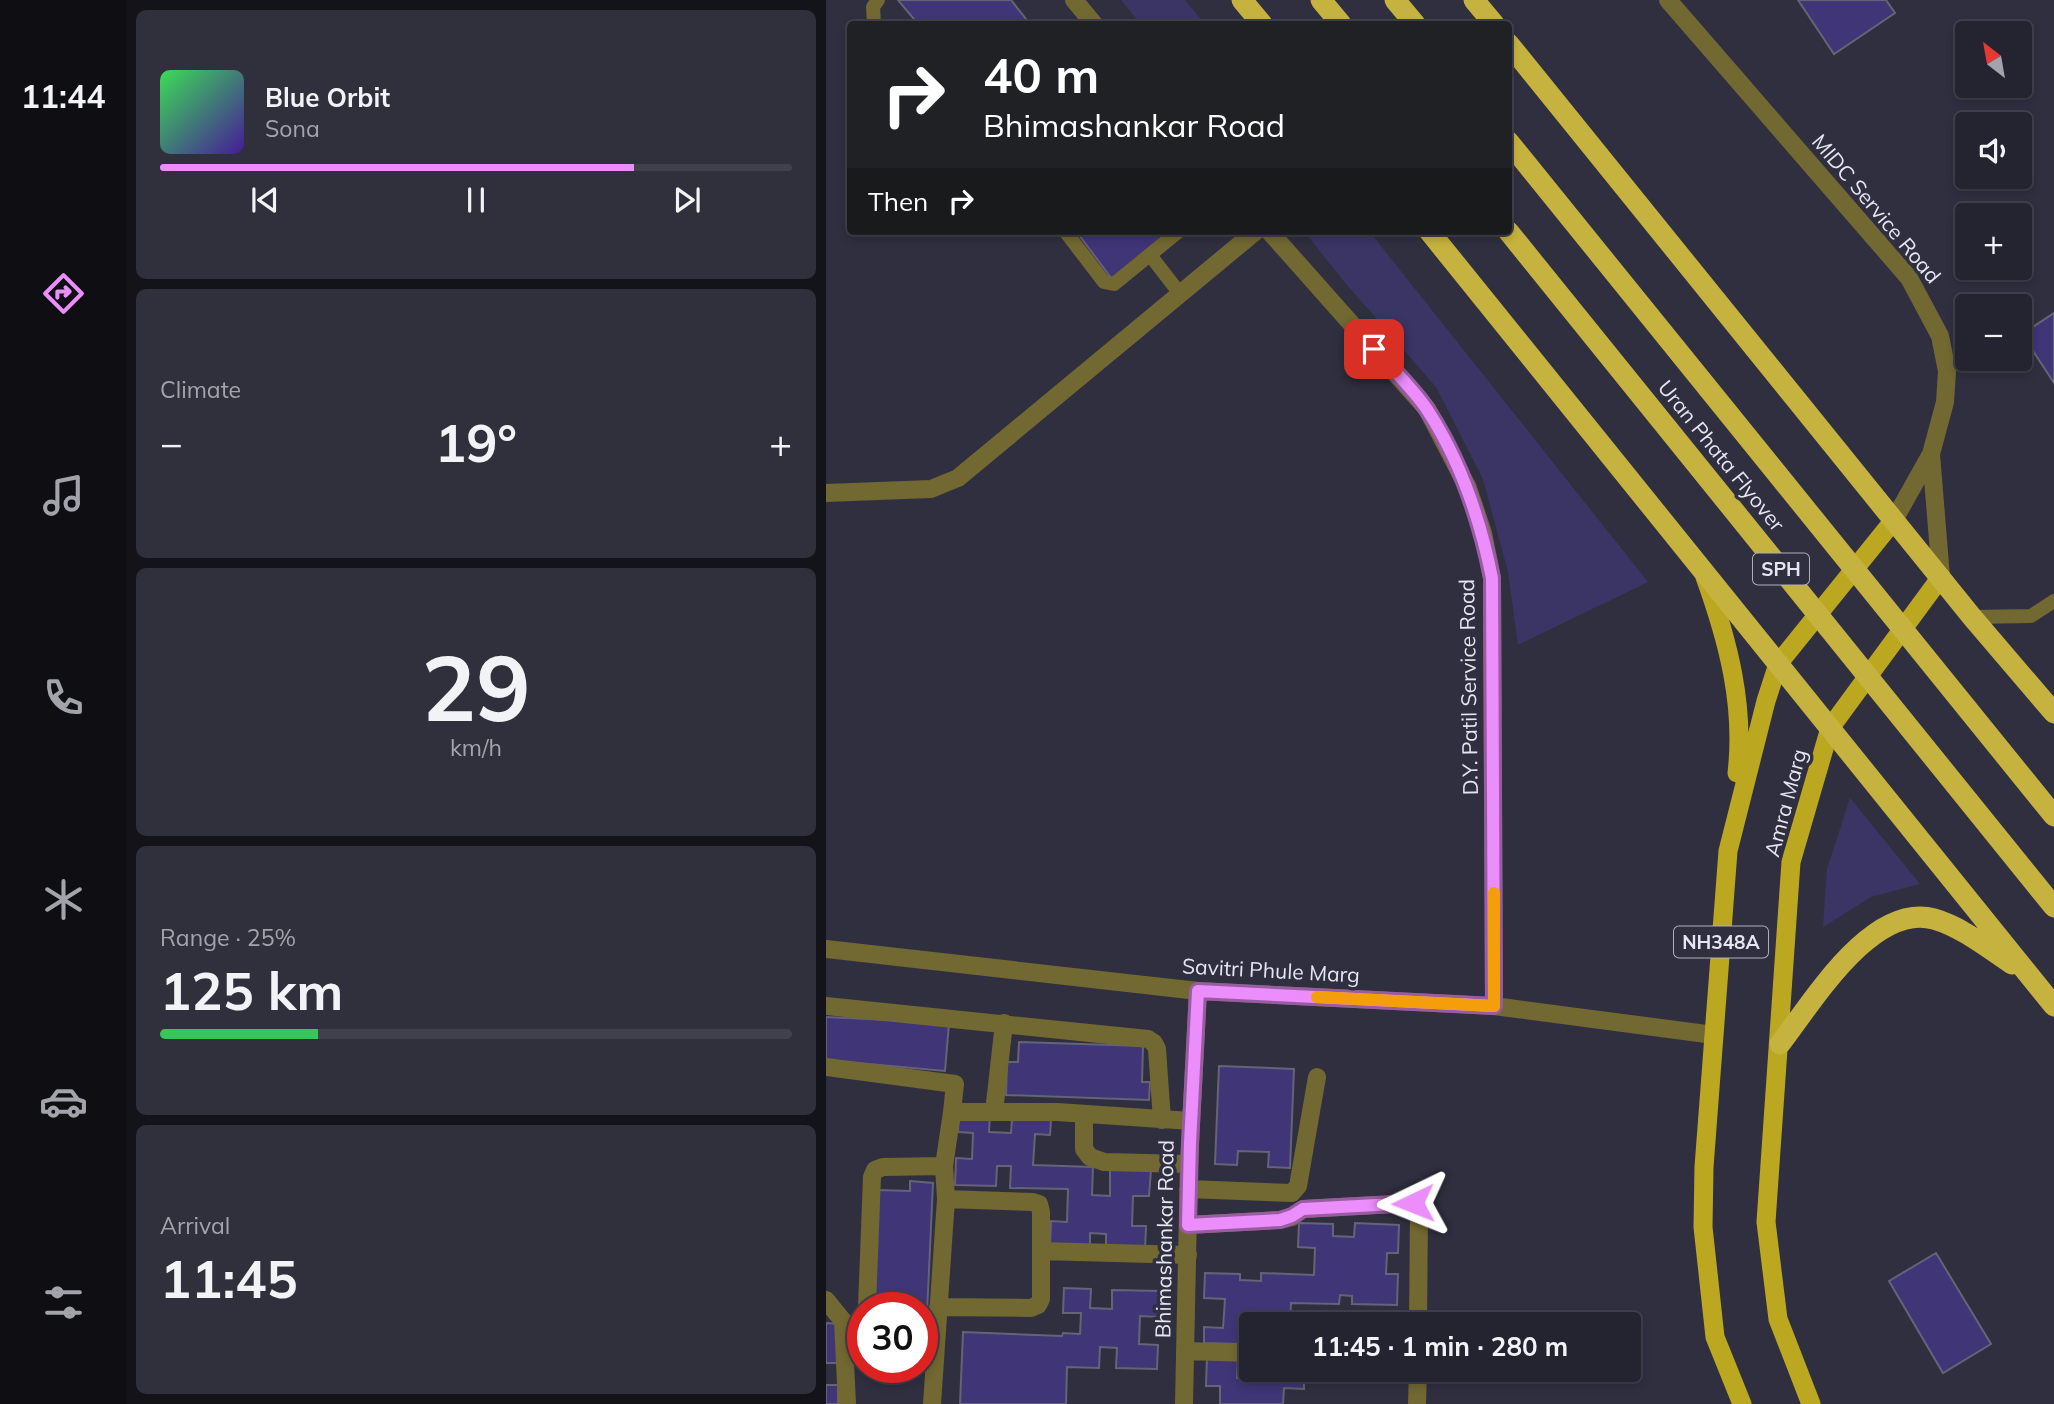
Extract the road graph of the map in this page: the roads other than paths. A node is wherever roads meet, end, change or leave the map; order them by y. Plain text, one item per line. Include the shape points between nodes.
1 (878, 0) edge
2 (1074, 0) edge
3 (1242, 0) edge
4 (1321, 0) edge
5 (1395, 0) edge
6 (1474, 0) edge
7 (1668, 0) edge
8 (874, 21) edge
9 (1092, 21) edge
10 (1260, 21) edge
11 (1338, 21) edge
12 (1412, 21) edge
13 (1491, 21) edge
14 (1512, 48) edge
15 (1512, 146) edge
16 (1068, 235) edge
17 (1174, 235) edge
18 (1251, 235) edge
19 (1273, 235) edge
20 (1432, 235) edge
21 (1511, 235) edge
22 (1150, 255) junction
23 (1181, 295) junction
24 (1931, 454) junction
25 (826, 493) edge
26 (1894, 520) junction
27 (1702, 570) junction
28 (1941, 577) junction
29 (2054, 601) edge
30 (1972, 617) junction
31 (1779, 664) junction
32 (2054, 713) edge
33 (1830, 727) junction
34 (2054, 816) edge
35 (1728, 851) junction
36 (2054, 907) edge
37 (826, 950) edge
38 (2031, 978) junction
39 (1198, 991) junction
40 (826, 1006) edge
41 (1494, 1006) junction
42 (2054, 1006) edge
43 (1004, 1023) junction
44 (1714, 1035) junction
45 (1780, 1044) junction
46 (826, 1067) edge
47 (1317, 1077) dead end
48 (952, 1112) junction
49 (993, 1112) junction
50 (1084, 1114) junction
51 (1162, 1120) junction
52 (1191, 1121) junction
53 (1189, 1164) junction
54 (944, 1166) junction
55 (1188, 1189) junction
56 (946, 1199) junction
57 (1188, 1225) junction
58 (1041, 1251) junction
59 (1188, 1255) junction
60 (868, 1292) edge
61 (826, 1300) edge
62 (938, 1307) joint
63 (1418, 1312) edge
64 (1186, 1351) junction
65 (1239, 1353) edge
66 (1418, 1382) edge
67 (933, 1383) edge
68 (847, 1404) edge
69 (932, 1404) edge
70 (1184, 1404) edge
71 (1417, 1404) edge
72 (1742, 1404) edge
73 (1811, 1404) edge

1 - 8 lane via 873,7
2 - 9 street
3 - 10 highway
4 - 11 highway
5 - 12 highway
6 - 13 highway
7 - 24 street, MIDC Service Road via 1909,278 1925,304 1941,336 1947,371 1945,402
14 - 26 highway
15 - 34 highway, Uran Phata Flyover / SPH, bridge
16 - 22 lane via 1104,282 1114,284
17 - 22 lane
18 - 23 street
19 - 41 street, D.Y. Patil Service Road via 1427,408 1468,488 1483,533 1492,578
20 - 27 highway
21 - 36 highway, Uran Phata Flyover / SPH, bridge
22 - 23 lane
23 - 25 street via 958,478 931,489
24 - 26 street, MIDC Service Road
24 - 28 street
26 - 28 highway
26 - 31 highway, NH348A
27 - 31 highway
27 - 35 highway via 1724,630 1736,691 1740,749
28 - 30 highway
28 - 33 highway, Amra Marg / NH348A
29 - 30 lane via 2031,616
30 - 32 highway
31 - 33 highway
31 - 35 highway, NH348A
33 - 38 highway
33 - 45 highway, Amra Marg / NH348A via 1791,862
35 - 44 highway, NH348A
37 - 39 street, Savitri Phule Marg
38 - 42 highway
38 - 45 highway via 1947,924 1916,917 1901,920 1872,936 1851,956
39 - 41 street, Savitri Phule Marg
39 - 52 street, Bhimashankar Road
40 - 43 street
41 - 44 street, Savitri Phule Marg
43 - 49 street
43 - 51 street via 1148,1039 1157,1049
44 - 72 highway, NH348A via 1703,1227 1715,1337
45 - 73 highway, Amra Marg / NH348A via 1766,1222 1778,1319
46 - 48 street via 956,1084
47 - 55 street via 1298,1186 1292,1193
48 - 49 street
48 - 54 street
49 - 50 street
50 - 51 street
50 - 53 street via 1084,1149 1090,1157
51 - 52 street
52 - 53 street, Bhimashankar Road
53 - 55 street, Bhimashankar Road
54 - 56 street
54 - 60 street via 875,1170
55 - 57 street, Bhimashankar Road
56 - 58 street via 1039,1204
56 - 62 street
57 - 59 street, Bhimashankar Road
57 - 63 street via 1280,1220 1303,1209 1413,1203 1419,1209
58 - 59 street
58 - 62 street via 1038,1305
59 - 64 street, Bhimashankar Road
61 - 68 street via 843,1321
64 - 65 street
64 - 70 street, Bhimashankar Road
66 - 71 street
67 - 69 street

